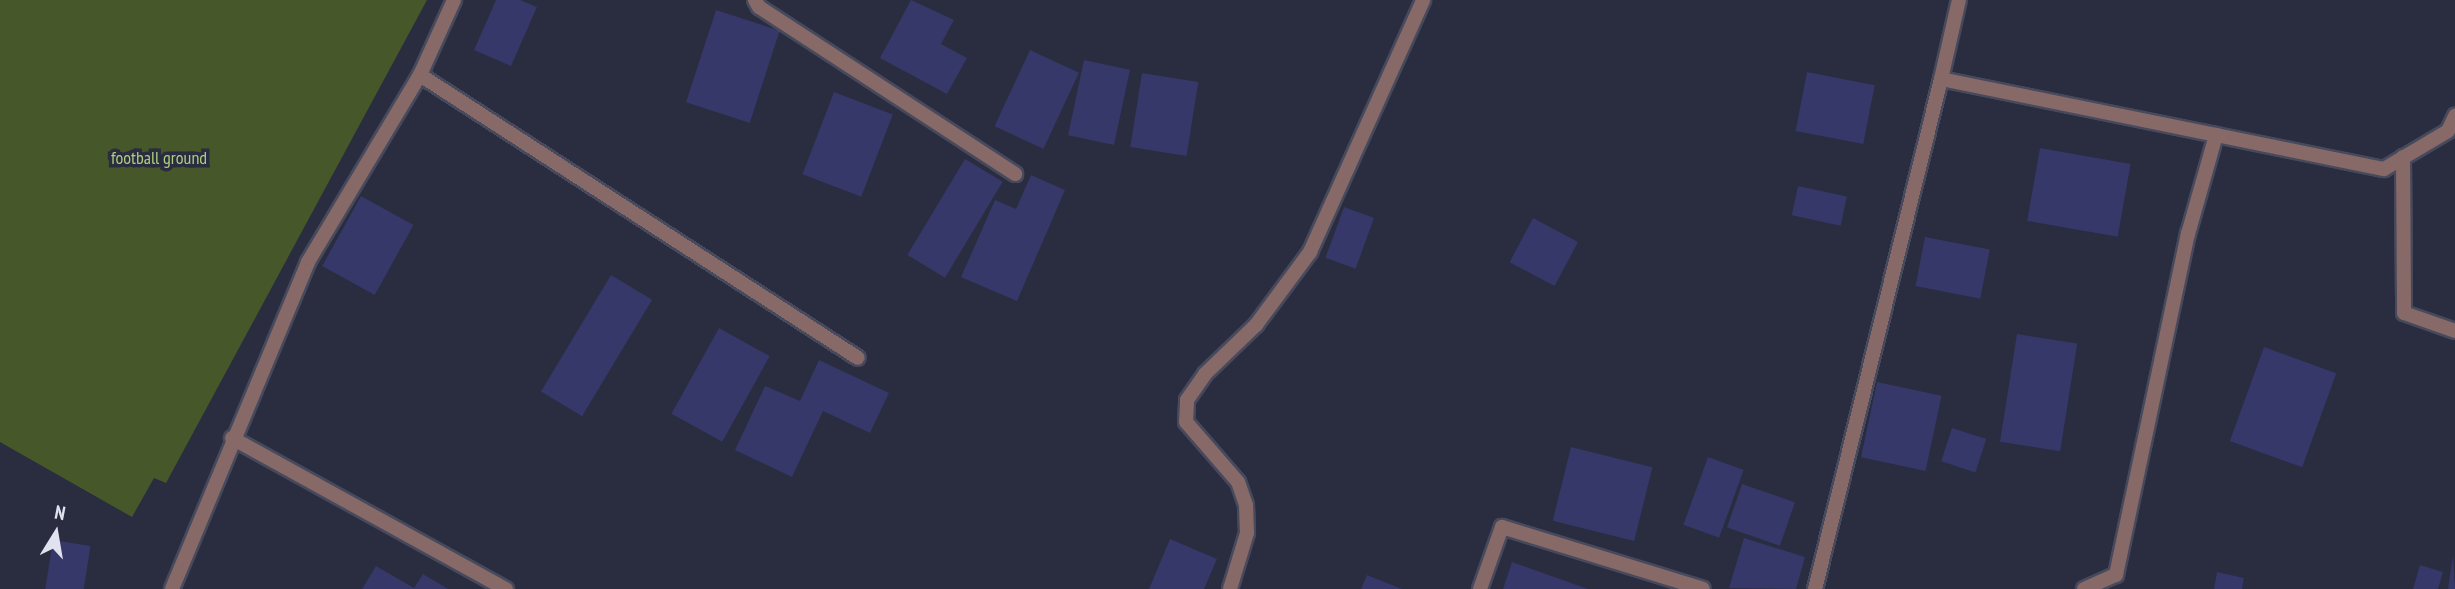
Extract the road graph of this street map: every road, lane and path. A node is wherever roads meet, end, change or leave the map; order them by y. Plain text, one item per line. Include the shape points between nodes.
1 (454, 0) edge
2 (755, 0) edge
3 (1423, 0) edge
4 (1959, 0) edge
5 (420, 75) junction
6 (1941, 79) junction
7 (2455, 116) edge
8 (2216, 135) junction
9 (2403, 157) junction
10 (1015, 174) dead end
11 (2455, 331) edge
12 (858, 358) dead end
13 (232, 439) junction
14 (172, 589) edge
15 (506, 589) edge
16 (1230, 589) edge
17 (1480, 589) edge
18 (1703, 589) edge
19 (1815, 589) edge
20 (2084, 589) edge

1 - 5 street
2 - 10 street via 759,7
3 - 16 street via 1310,253 1256,325 1205,374 1187,400 1186,422 1238,482 1246,505 1247,533
4 - 6 street
5 - 12 street
5 - 13 street via 308,261
6 - 8 street
6 - 19 street
7 - 9 street via 2448,131
8 - 9 street via 2384,169
8 - 20 street via 2188,234 2116,575
9 - 11 street via 2404,313
13 - 14 street
13 - 15 street
17 - 18 street via 1502,527

